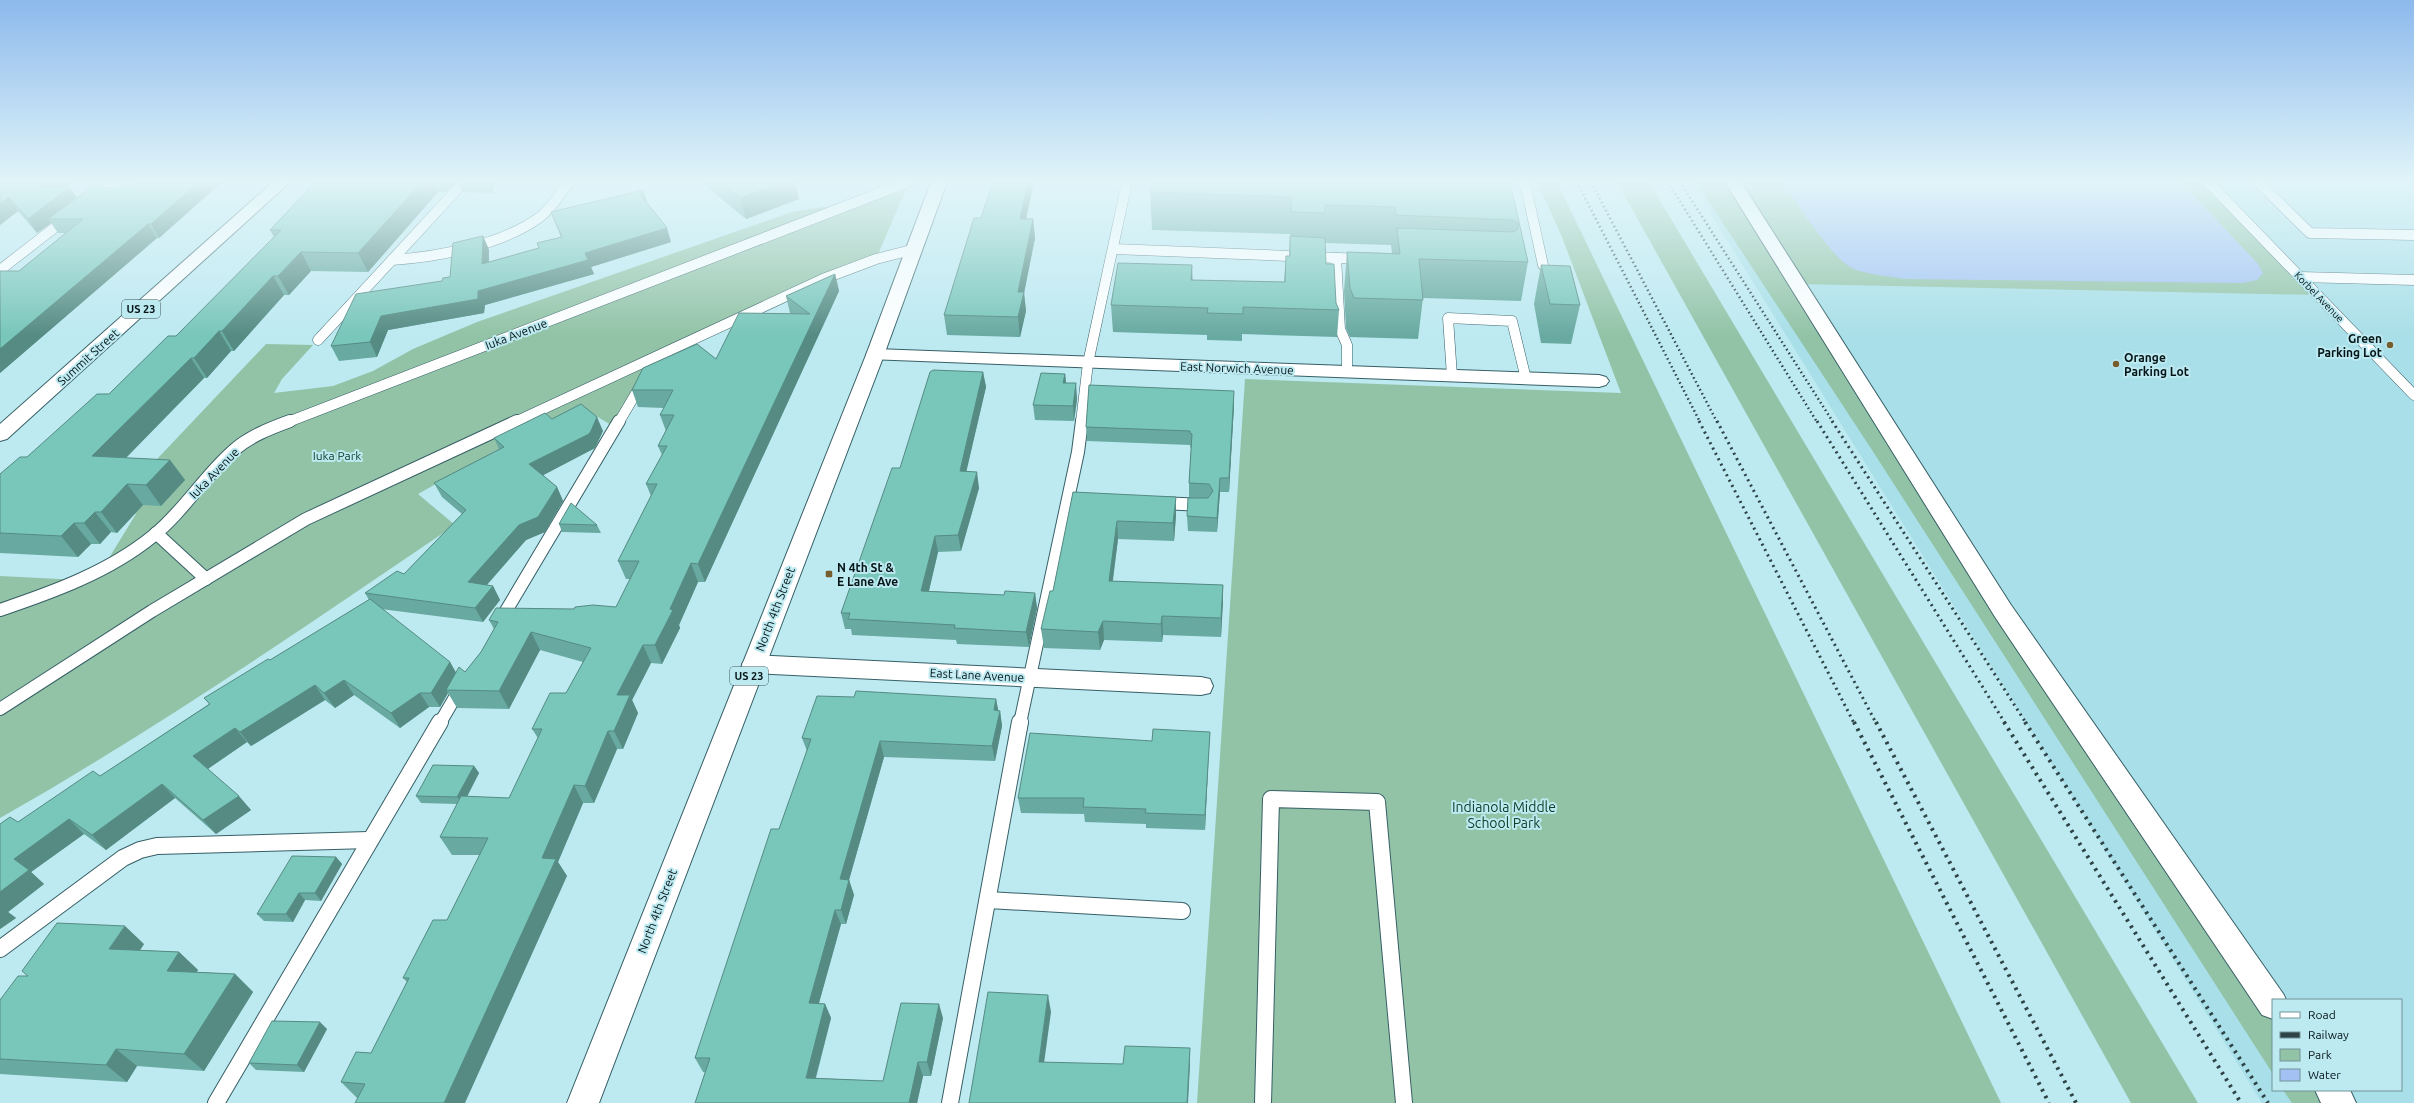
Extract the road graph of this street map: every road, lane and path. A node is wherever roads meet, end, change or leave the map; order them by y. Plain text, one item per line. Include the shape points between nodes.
1 (47, 233) edge
2 (225, 233) edge
3 (416, 233) edge
4 (505, 233) edge
5 (775, 233) edge
6 (921, 233) edge
7 (1117, 233) edge
8 (1536, 233) edge
9 (1766, 233) edge
10 (2258, 233) edge
11 (2326, 233) edge
12 (2414, 236) edge
13 (915, 249) junction
14 (1114, 249) junction
15 (1336, 258) junction
16 (1374, 259) edge
17 (392, 260) junction
18 (1543, 265) edge
19 (0, 270) edge
20 (2300, 277) junction
21 (2414, 280) edge
22 (318, 340) dead end
23 (875, 355) junction
24 (643, 362) junction
25 (1088, 363) junction
26 (1347, 372) junction
27 (1452, 376) junction
28 (1526, 379) junction
29 (1598, 381) dead end
30 (2414, 395) edge
31 (0, 435) edge
32 (1067, 500) junction
33 (1083, 500) edge
34 (1152, 503) edge
35 (1205, 505) edge
36 (156, 533) junction
37 (206, 579) junction
38 (0, 610) edge
39 (494, 630) edge
40 (754, 664) junction
41 (466, 678) edge
42 (1028, 678) junction
43 (1201, 686) dead end
44 (0, 710) edge
45 (369, 840) junction
46 (988, 900) junction
47 (1182, 911) dead end
48 (0, 950) edge
49 (2272, 1004) edge
50 (2332, 1091) edge
51 (216, 1103) edge
52 (582, 1103) edge
53 (950, 1103) edge
54 (1263, 1103) edge
55 (1404, 1103) edge
56 (2340, 1103) edge

1 - 19 lane
2 - 31 street, Summit Street / US 23
3 - 17 lane
4 - 17 lane via 460,250 418,259
5 - 36 lane, Iuka Avenue via 277,426 234,450 173,518
6 - 13 street, North 4th Street / US 23
7 - 14 lane
8 - 18 lane
9 - 49 street via 2004,611
10 - 20 lane, Korbel Avenue
11 - 12 lane
13 - 23 street, North 4th Street / US 23
13 - 24 lane via 847,268
14 - 15 lane
14 - 25 lane
15 - 16 lane
15 - 26 lane via 1340,329 1347,345
17 - 22 lane
20 - 21 lane
20 - 30 lane, Korbel Avenue
23 - 25 street, East Norwich Avenue
23 - 40 street, North 4th Street / US 23
24 - 37 lane via 306,519
24 - 39 lane via 646,373 641,386
25 - 26 street, East Norwich Avenue
25 - 32 lane via 1078,452
26 - 27 street, East Norwich Avenue
27 - 28 street, East Norwich Avenue
27 - 28 lane via 1448,318 1512,321
28 - 29 street, East Norwich Avenue
32 - 33 lane
32 - 42 lane
34 - 35 lane
36 - 37 lane
36 - 38 lane, Iuka Avenue via 79,580
37 - 44 lane
40 - 42 street, East Lane Avenue
40 - 52 street, North 4th Street / US 23
41 - 45 lane
42 - 43 street, East Lane Avenue
42 - 46 lane
45 - 48 lane via 156,846 140,850 124,858
45 - 51 lane
46 - 47 lane
46 - 53 lane
50 - 56 street
54 - 55 lane via 1271,799 1377,802

